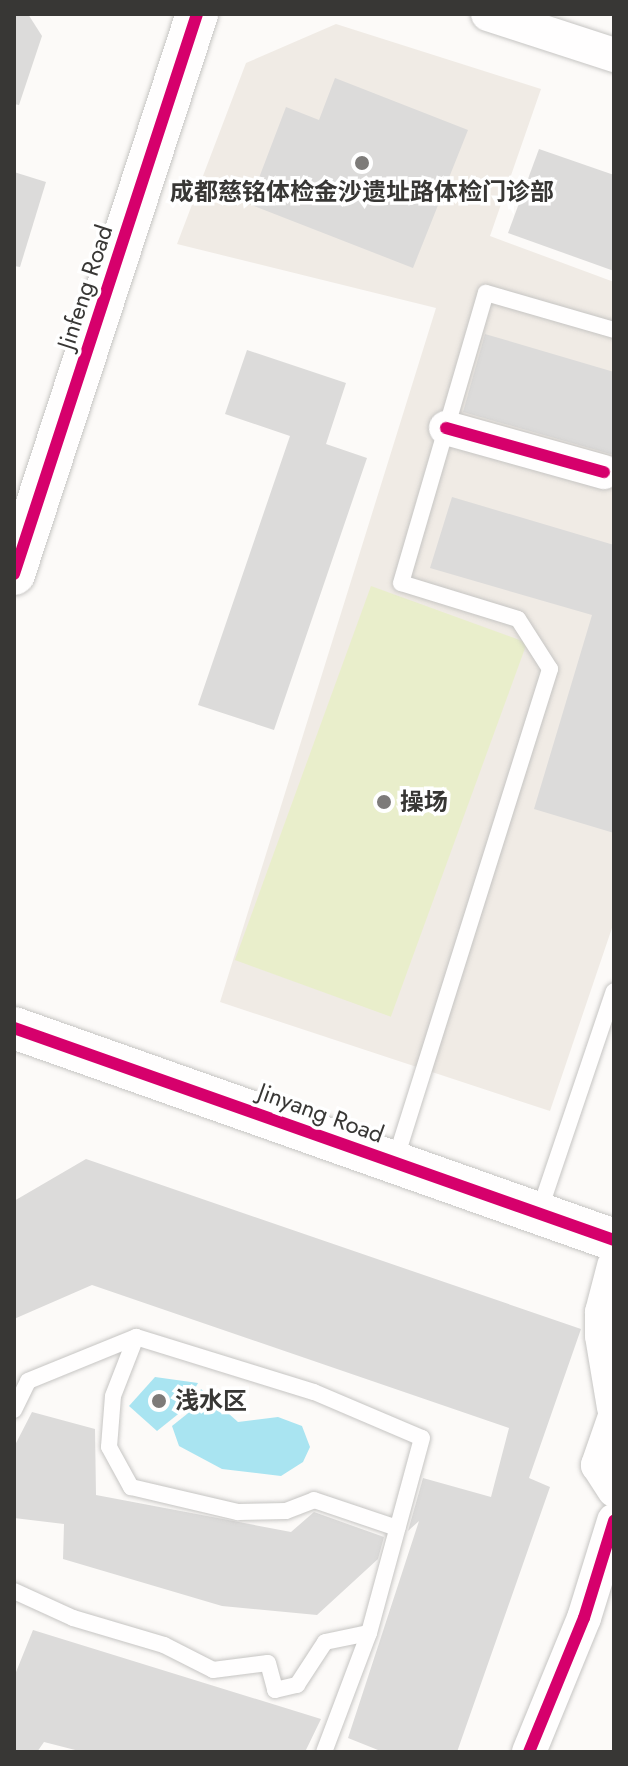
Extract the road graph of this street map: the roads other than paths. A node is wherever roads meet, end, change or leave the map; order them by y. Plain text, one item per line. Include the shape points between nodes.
1 (197, 14) edge
2 (488, 14) edge
3 (614, 55) edge
4 (614, 330) edge
5 (446, 428) junction
6 (604, 472) dead end
7 (14, 574) edge
8 (614, 991) edge
9 (14, 1028) edge
10 (395, 1163) junction
11 (539, 1214) junction
12 (614, 1240) edge
13 (614, 1266) edge
14 (136, 1337) junction
15 (614, 1408) edge
16 (14, 1410) edge
17 (614, 1419) edge
18 (614, 1490) edge
19 (614, 1521) edge
20 (397, 1528) junction
21 (14, 1591) edge
22 (369, 1633) junction
23 (324, 1752) edge
24 (529, 1752) edge

1 - 7 street, Jinfeng Road
2 - 3 street
4 - 5 lane via 486,293
5 - 6 street
5 - 10 lane via 401,583 518,619 550,669
8 - 11 lane
9 - 10 street, Jinyang Road
10 - 11 street, Jinyang Road
11 - 12 street, Jinyang Road
13 - 15 street via 602,1324
14 - 16 lane via 28,1381
14 - 20 lane via 314,1392 422,1438
14 - 20 lane via 113,1396 109,1447 131,1487 238,1512 286,1511 314,1500
17 - 18 street via 598,1465
19 - 24 street via 584,1618
20 - 22 lane
21 - 22 lane via 73,1618 164,1645 213,1670 268,1663 275,1690 297,1685 325,1642
22 - 23 lane

